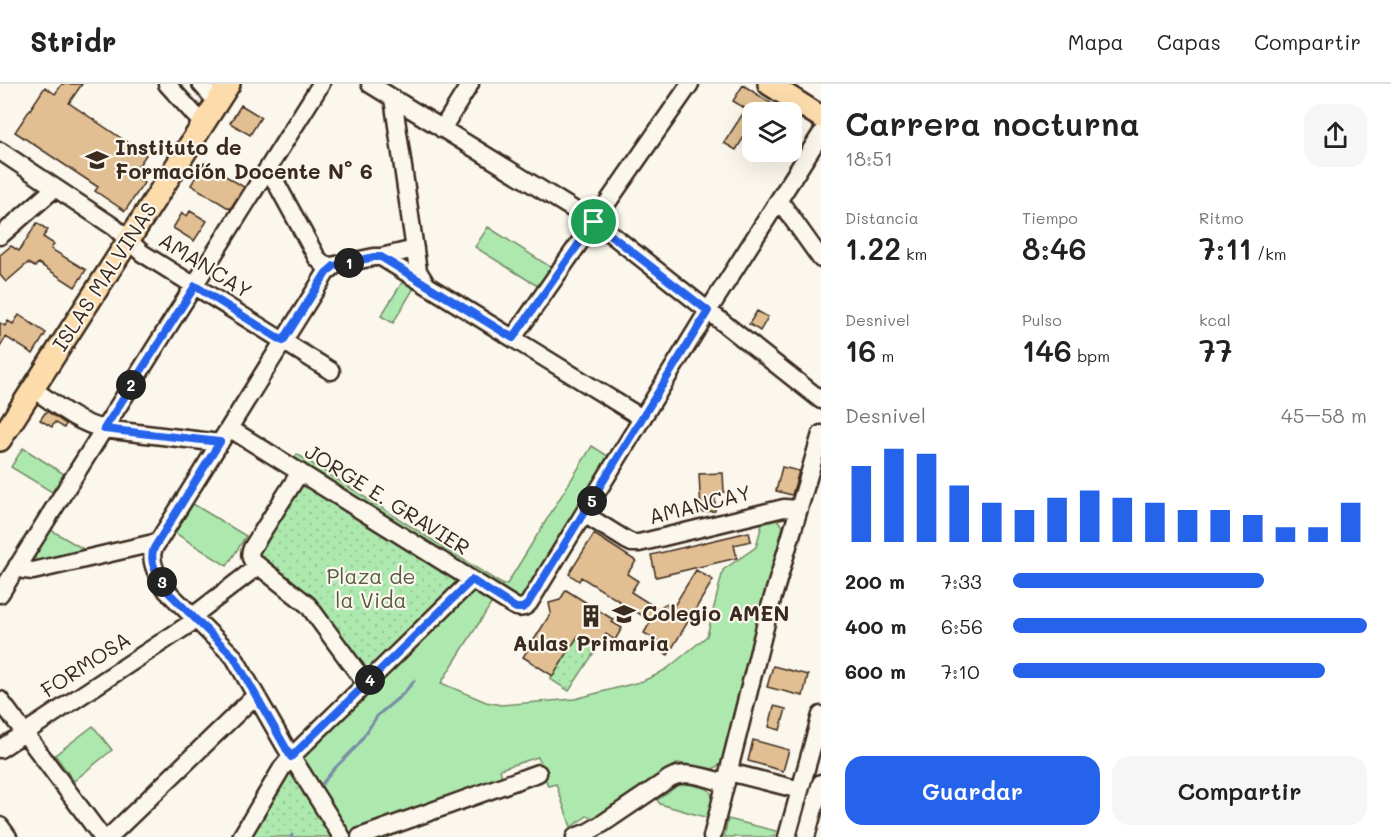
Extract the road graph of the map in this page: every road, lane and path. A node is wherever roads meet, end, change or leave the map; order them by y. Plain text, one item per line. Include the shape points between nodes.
1 (166, 84) edge
2 (201, 84) edge
3 (229, 84) edge
4 (321, 84) edge
5 (370, 84) edge
6 (470, 84) edge
7 (690, 84) edge
8 (769, 84) edge
9 (393, 98) junction
10 (217, 102) junction
11 (821, 117) edge
12 (203, 124) junction
13 (442, 129) junction
14 (821, 134) edge
15 (0, 151) edge
16 (268, 168) junction
17 (55, 188) junction
18 (779, 200) junction
19 (594, 222) junction
20 (0, 236) edge
21 (128, 241) junction
22 (415, 249) junction
23 (381, 257) junction
24 (821, 259) edge
25 (334, 266) junction
26 (426, 284) junction
27 (195, 286) junction
28 (708, 311) junction
29 (513, 338) junction
30 (283, 341) junction
31 (331, 371) dead end
32 (33, 389) junction
33 (821, 400) edge
34 (642, 418) junction
35 (229, 428) junction
36 (104, 429) junction
37 (821, 434) edge
38 (0, 440) edge
39 (220, 442) junction
40 (300, 472) junction
41 (799, 509) junction
42 (584, 514) junction
43 (158, 542) junction
44 (17, 566) junction
45 (258, 566) junction
46 (472, 580) junction
47 (0, 594) edge
48 (195, 618) junction
49 (366, 684) junction
50 (256, 695) junction
51 (0, 700) edge
52 (821, 715) edge
53 (24, 733) junction
54 (0, 749) edge
55 (291, 757) junction
56 (538, 773) dead end
57 (727, 777) junction
58 (821, 783) edge
59 (800, 790) junction
60 (0, 826) edge
61 (600, 832) edge
62 (8, 837) edge
63 (102, 837) edge
64 (110, 837) edge
65 (241, 837) edge
66 (342, 837) edge
67 (360, 837) edge
68 (575, 837) edge
69 (712, 837) edge
70 (787, 837) edge
71 (806, 837) edge

1 - 12 street
2 - 10 street
3 - 10 main road, ISLAS MALVINAS
4 - 16 street
5 - 9 street
6 - 13 street
7 - 19 street
8 - 11 main road
9 - 13 street
9 - 22 street
10 - 12 main road, ISLAS MALVINAS
12 - 21 main road, ISLAS MALVINAS
13 - 19 street
14 - 18 street
15 - 17 street, AMANCAY
16 - 25 street via 318,260
16 - 27 street
17 - 20 street
17 - 21 street, AMANCAY via 114,227
18 - 24 street
18 - 28 street
19 - 28 street
19 - 29 street
21 - 27 street, AMANCAY
21 - 32 main road, ISLAS MALVINAS
22 - 23 street
22 - 26 street via 418,271
23 - 25 street
23 - 26 street
25 - 30 street
26 - 29 street
27 - 30 street, AMANCAY
27 - 36 street
28 - 33 street
28 - 34 street
29 - 34 street
30 - 31 street, AMANCAY
30 - 35 street
32 - 36 street via 82,421
32 - 38 main road, ISLAS MALVINAS
34 - 42 street
35 - 39 street
35 - 40 street, JORGE E. GRAVIER
36 - 39 street
36 - 44 street
37 - 41 street
39 - 43 street
40 - 45 street via 251,550 251,558
40 - 46 street, JORGE E. GRAVIER
41 - 42 street, AMANCAY via 784,508 639,543 626,540
41 - 57 street
42 - 46 street, JORGE E. GRAVIER via 529,603 522,608
43 - 44 street via 33,571
43 - 48 street via 152,556 160,579
44 - 47 street
45 - 48 street, FORMOSA
45 - 49 street via 308,605
46 - 49 street
48 - 50 street via 234,657
48 - 53 street, FORMOSA
49 - 55 street
50 - 55 street
50 - 64 street
51 - 53 street
52 - 59 street
53 - 54 street, FORMOSA
53 - 63 street
55 - 65 street
55 - 66 street
56 - 67 street
57 - 59 street
57 - 61 street via 677,774
57 - 69 street
58 - 71 street
59 - 70 street
60 - 62 street
61 - 68 street

